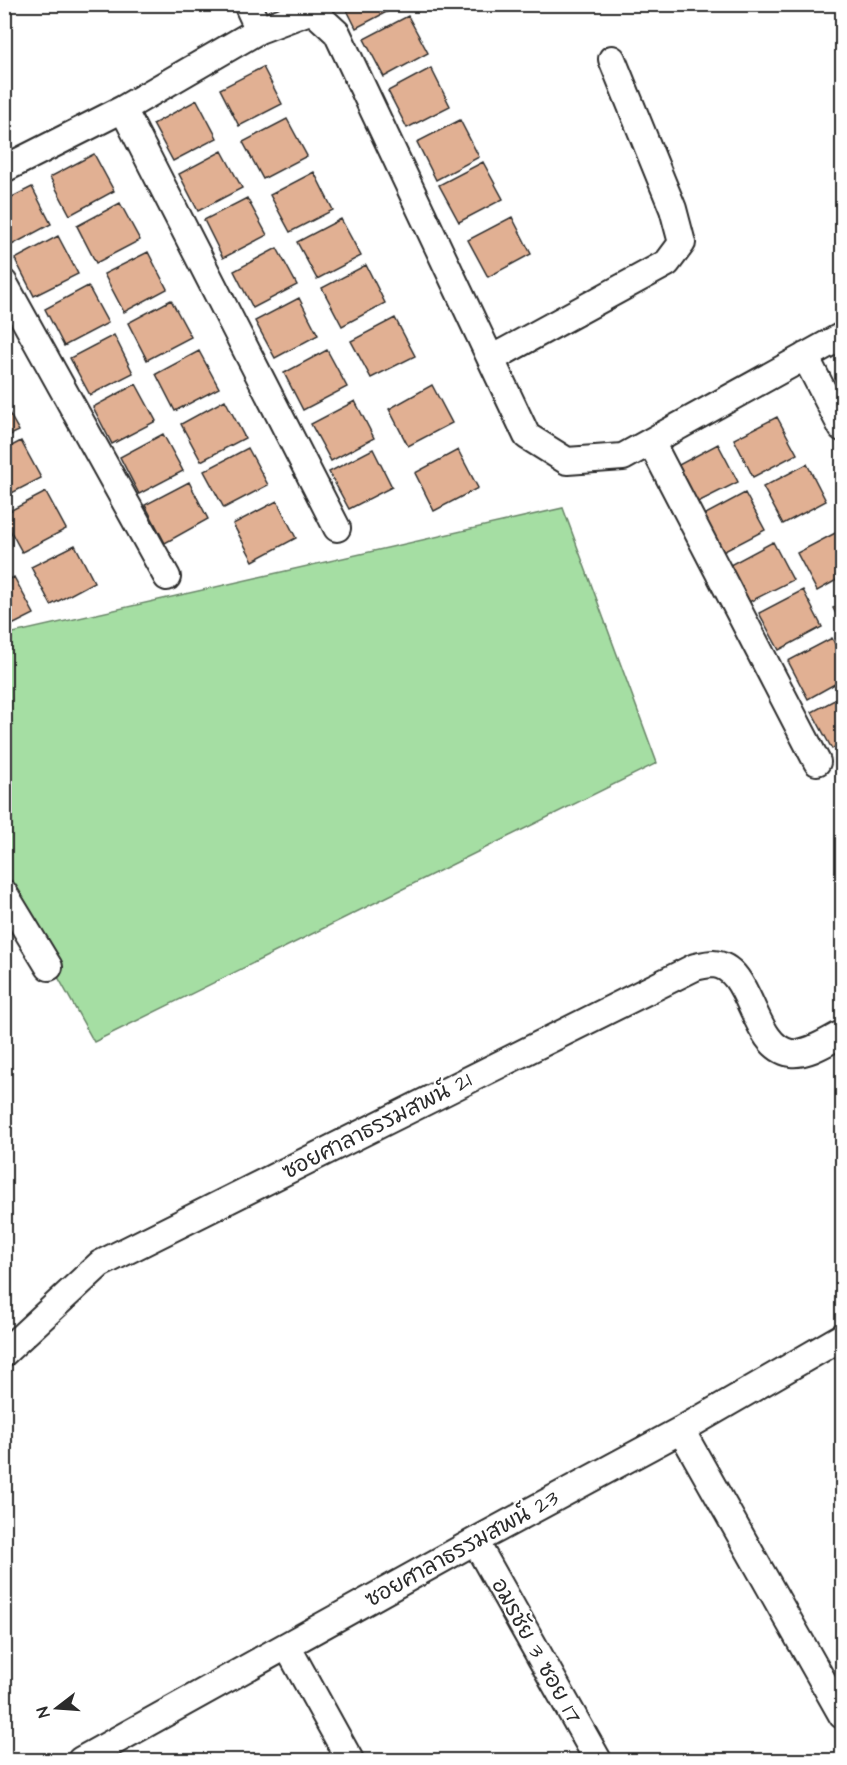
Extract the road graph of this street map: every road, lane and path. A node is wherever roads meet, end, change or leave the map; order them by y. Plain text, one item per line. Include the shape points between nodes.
1 (248, 4) edge
2 (259, 30) junction
3 (612, 59) dead end
4 (123, 109) junction
5 (4, 168) edge
6 (4, 283) edge
7 (843, 336) edge
8 (805, 356) junction
9 (491, 359) junction
10 (843, 428) edge
11 (651, 442) junction
12 (337, 528) dead end
13 (167, 577) dead end
14 (818, 762) dead end
15 (4, 893) edge
16 (49, 966) dead end
17 (843, 1034) edge
18 (843, 1336) edge
19 (4, 1353) edge
20 (681, 1430) junction
21 (475, 1541) junction
22 (286, 1646) junction
23 (843, 1715) edge
24 (88, 1759) edge
25 (350, 1761) edge
26 (598, 1761) edge

1 - 2 street
2 - 4 street
2 - 9 street via 312,10 337,33
3 - 9 street via 674,209 682,243 667,263
4 - 5 street
4 - 12 street
6 - 13 street
7 - 8 street
8 - 10 street
8 - 11 street
9 - 11 street via 527,436 567,460 623,458
11 - 14 street
15 - 16 street
17 - 19 street, ซอยศาลาธรรมสพน์ 21 via 817,1048 792,1053 773,1046 733,972 714,964 694,967 100,1264
18 - 20 street, ซอยศาลาธรรมสพน์ 23
20 - 21 street, ซอยศาลาธรรมสพน์ 23
20 - 23 street
21 - 22 street, ซอยศาลาธรรมสพน์ 23
21 - 26 street, อมรชัย 3 ซอย 17
22 - 24 street, ซอยศาลาธรรมสพน์ 23
22 - 25 street

